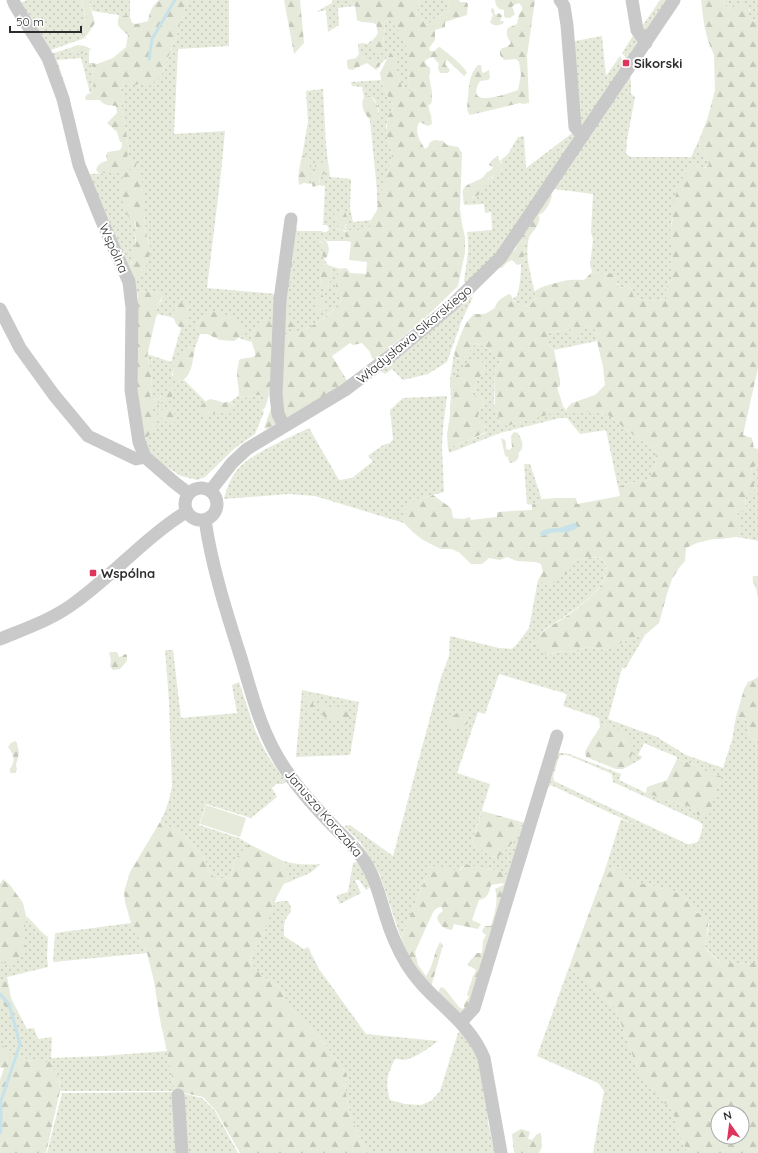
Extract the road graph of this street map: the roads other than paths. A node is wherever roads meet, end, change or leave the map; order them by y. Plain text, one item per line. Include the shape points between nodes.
1 (13, 0) edge
2 (560, 0) edge
3 (632, 0) edge
4 (674, 0) edge
5 (646, 43) junction
6 (583, 136) junction
7 (291, 219) dead end
8 (0, 309) edge
9 (284, 426) junction
10 (145, 457) junction
11 (211, 490) junction
12 (188, 493) junction
13 (186, 512) junction
14 (204, 520) junction
15 (0, 639) edge
16 (557, 736) dead end
17 (461, 1022) junction
18 (178, 1095) dead end
19 (182, 1153) edge
20 (501, 1153) edge

1 - 10 street, Wspólna via 48,58 63,99 79,165 129,282 132,308 131,390 139,442
2 - 6 street via 564,6 567,25 575,127
3 - 5 street via 637,30
4 - 5 street, Władysława Sikorskiego
5 - 6 street, Władysława Sikorskiego
6 - 9 street, Władysława Sikorskiego via 501,257 451,306 345,390
7 - 9 street via 280,300 276,395 278,414
8 - 10 street via 20,348 88,436 136,459
9 - 11 street, Władysława Sikorskiego via 247,449 232,463
10 - 12 street, Wspólna
11 - 12 street via 195,488
11 - 14 street via 217,503 216,510
12 - 13 street via 184,502
13 - 14 street via 194,519
13 - 15 street via 159,530 104,580 58,615
14 - 17 street, Janusza Korczaka via 224,605 269,742 301,792 365,862 372,875 394,940 417,980
16 - 17 street via 474,1008
17 - 20 street, Janusza Korczaka via 473,1036 484,1058
18 - 19 street

